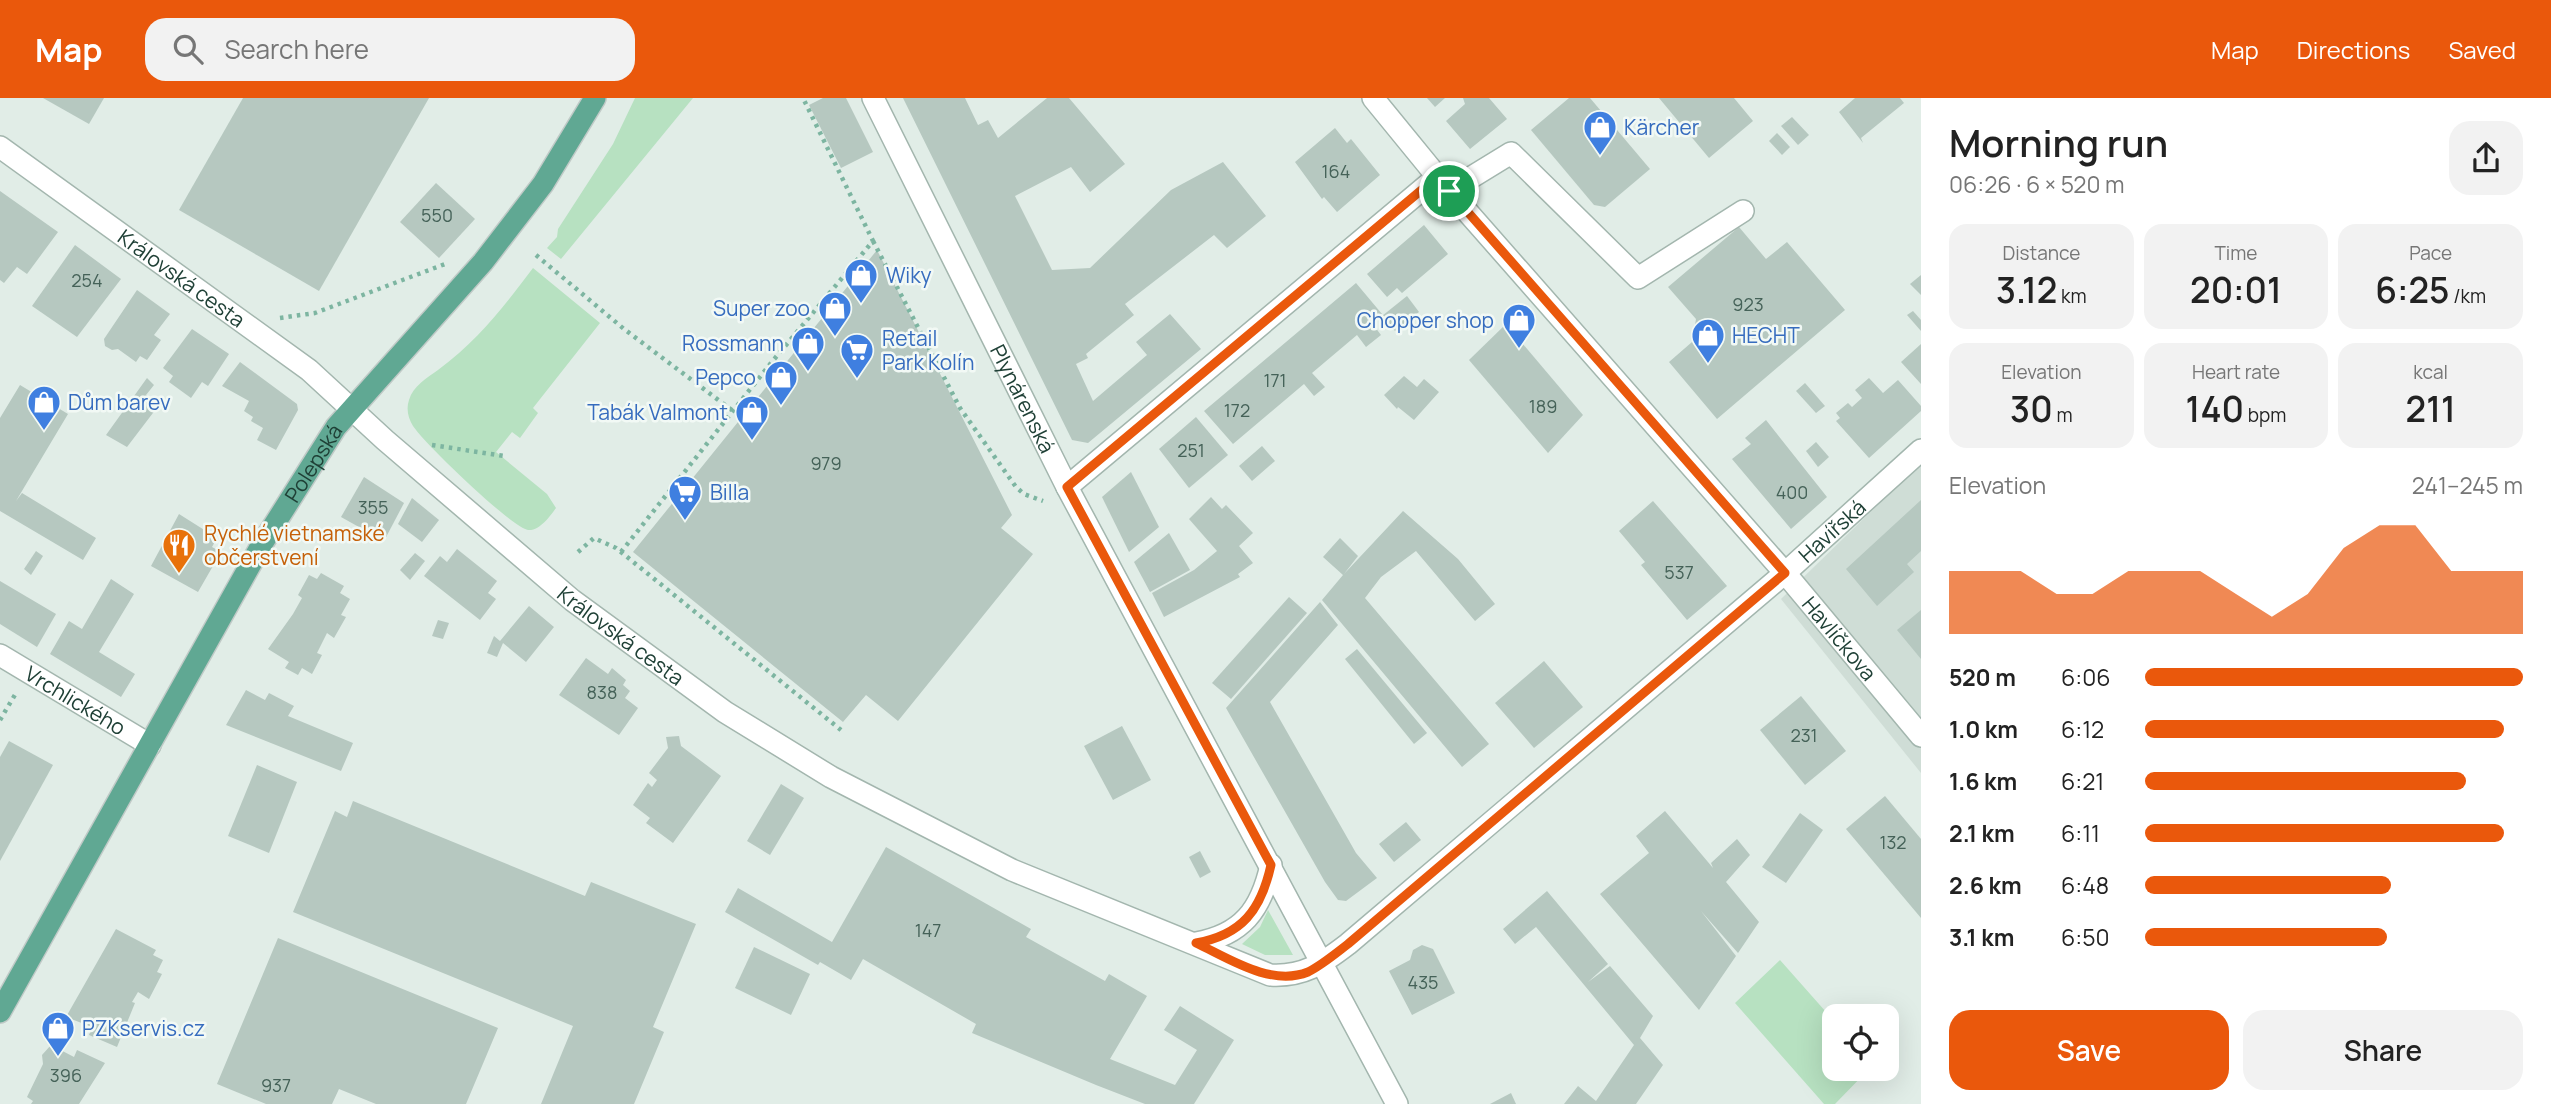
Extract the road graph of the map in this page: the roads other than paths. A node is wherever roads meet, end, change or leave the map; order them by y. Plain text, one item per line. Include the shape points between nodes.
1 (595, 98) edge
2 (873, 98) edge
3 (1373, 98) edge
4 (0, 146) edge
5 (1443, 184) junction
6 (1742, 211) dead end
7 (351, 407) junction
8 (1921, 450) edge
9 (1067, 487) junction
10 (1785, 573) junction
11 (0, 655) edge
12 (1921, 736) edge
13 (150, 745) junction
14 (1271, 865) junction
15 (1196, 943) junction
16 (1323, 963) junction
17 (0, 1012) edge
18 (1397, 1104) edge

1 - 7 main road, Polepská via 543,184 484,262
2 - 9 street, Plynárenská
3 - 5 street, Havlíčkova
4 - 7 street, Královská cesta via 309,370
5 - 6 street via 1511,153 1638,278
5 - 9 street
5 - 10 street, Havlíčkova
7 - 13 main road, Polepská via 262,544
7 - 15 street, Královská cesta via 572,600 786,751 1012,870
8 - 10 street, Havířská
9 - 14 street, Plynárenská
10 - 12 street, Havlíčkova
10 - 16 street, Havířská
11 - 13 street, Vrchlického
13 - 17 main road, Polepská
14 - 15 street via 1266,890 1241,924 1217,939
14 - 16 street, Plynárenská
15 - 16 street, Královská cesta via 1270,975 1290,976
16 - 18 street, Plynárenská

